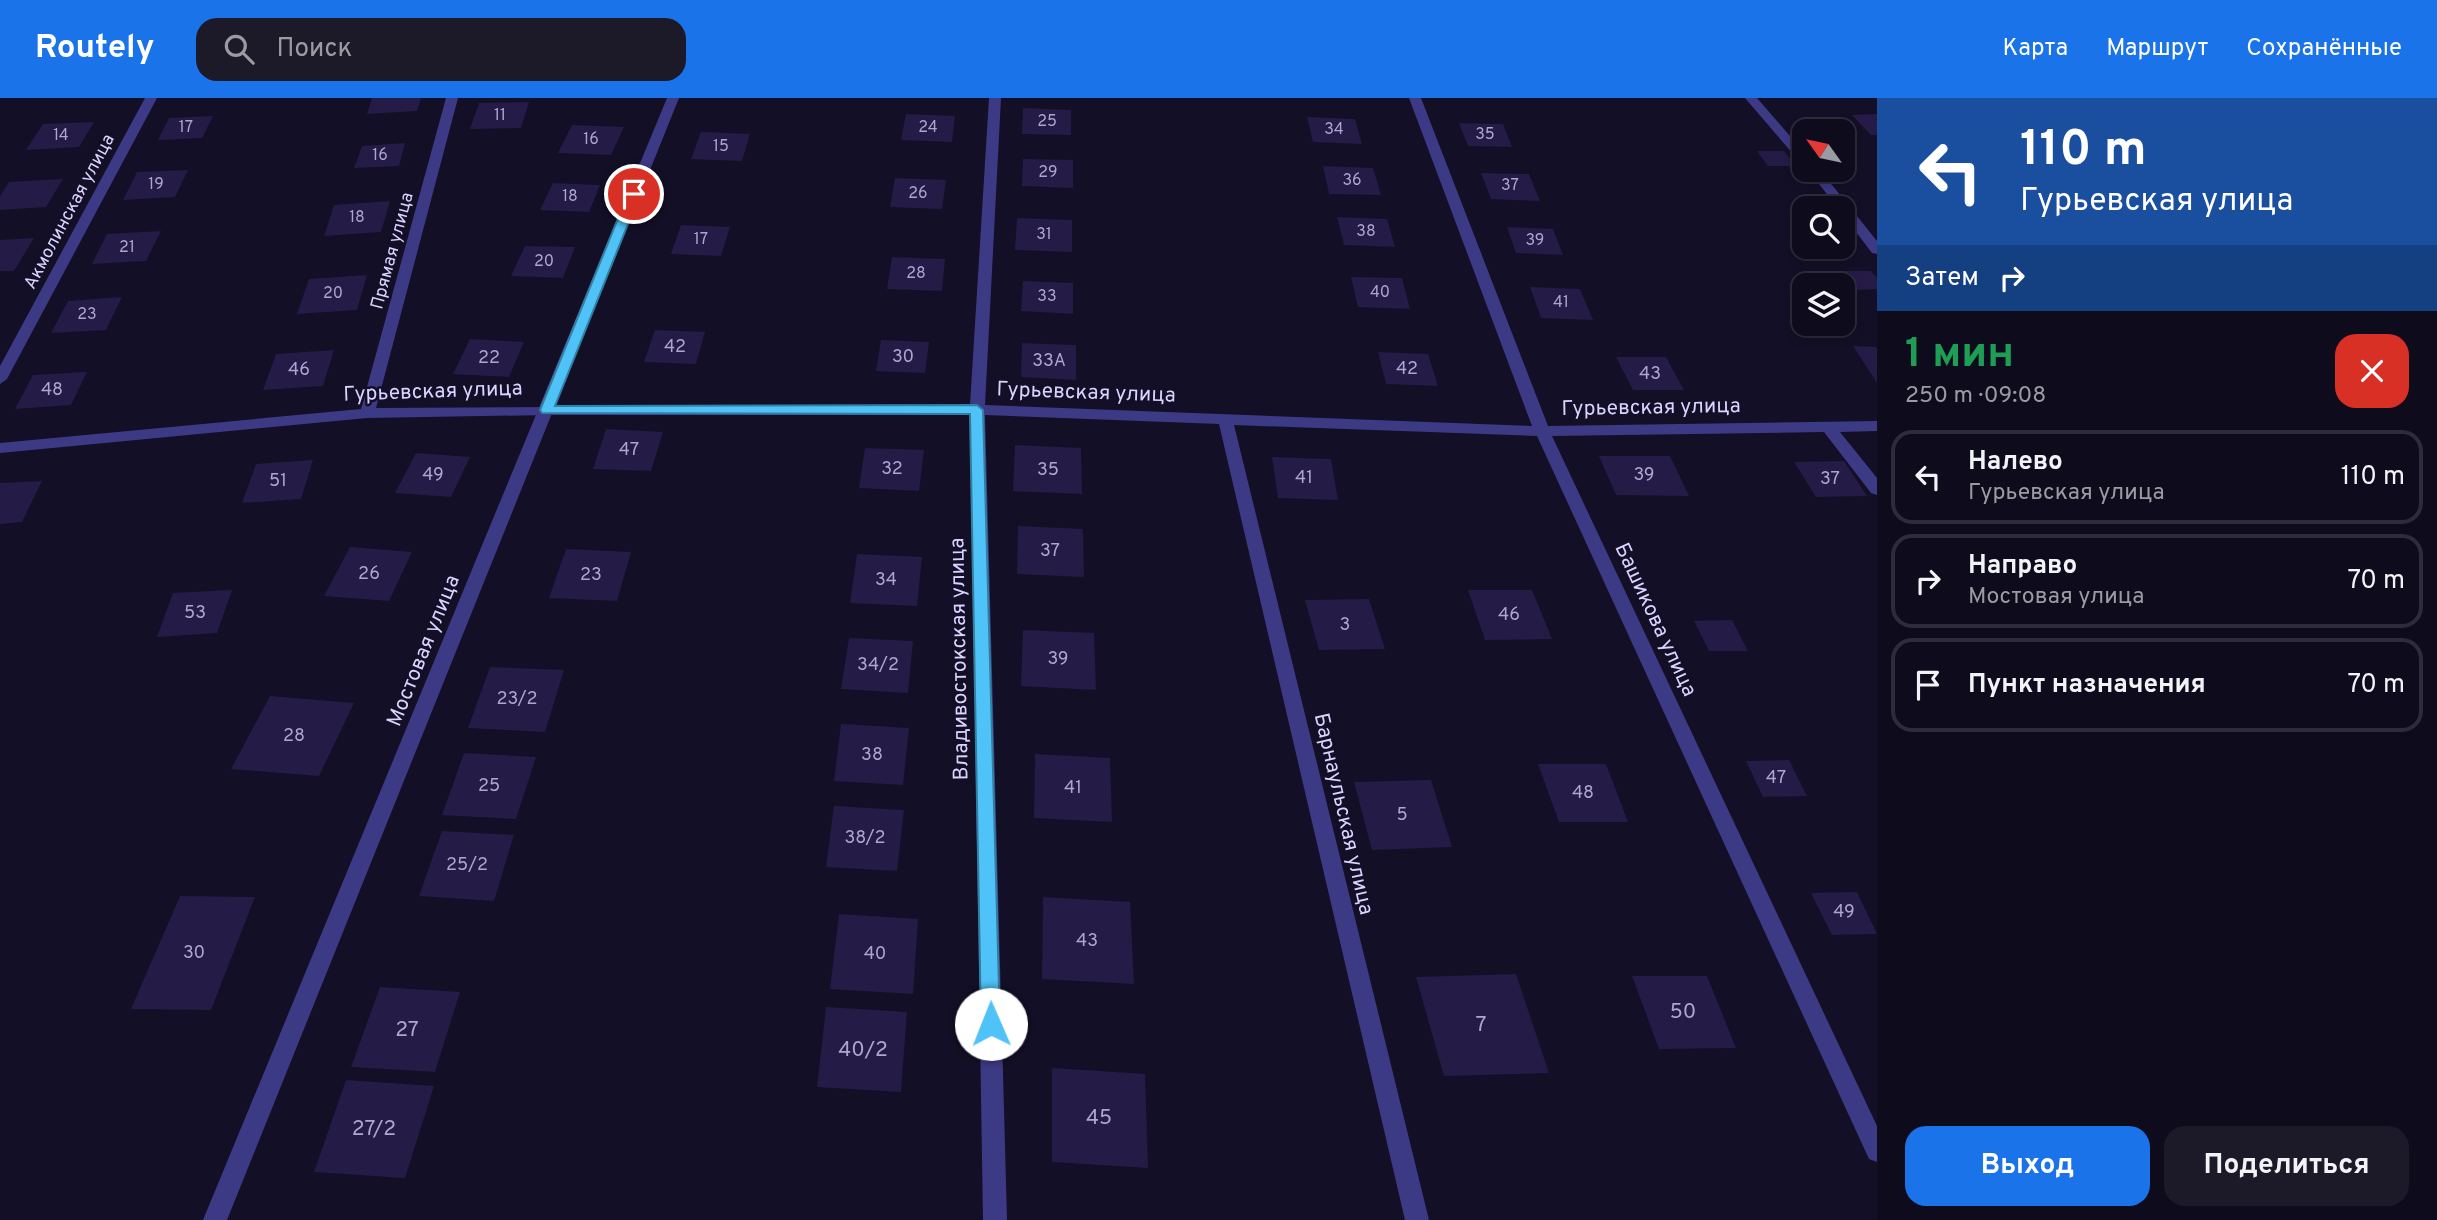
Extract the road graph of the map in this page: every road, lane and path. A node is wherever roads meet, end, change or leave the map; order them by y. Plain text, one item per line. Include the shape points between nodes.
1 (151, 98) edge
2 (452, 98) edge
3 (673, 98) edge
4 (996, 98) edge
5 (1415, 98) edge
6 (1751, 98) edge
7 (1792, 145) edge
8 (1823, 182) edge
9 (1877, 250) edge
10 (0, 379) edge
11 (547, 410) junction
12 (977, 410) junction
13 (367, 413) junction
14 (1225, 419) junction
15 (1828, 426) junction
16 (1877, 426) edge
17 (1542, 431) junction
18 (0, 447) edge
19 (1877, 489) edge
20 (1877, 1151) edge
21 (215, 1220) edge
22 (995, 1220) edge
23 (1417, 1220) edge

1 - 10 street, Акмолинская улица
2 - 13 street, Прямая улица
3 - 11 street, Мостовая улица
4 - 12 street, Владивостокская улица
5 - 17 street, Башикова улица
6 - 7 street
8 - 9 street
11 - 12 street, Гурьевская улица
11 - 13 street, Гурьевская улица
11 - 21 street, Мостовая улица
12 - 14 street, Гурьевская улица
12 - 22 street, Владивостокская улица
13 - 18 street, Гурьевская улица
14 - 17 street, Гурьевская улица
14 - 23 street, Барнаульская улица
15 - 16 street, Гурьевская улица
15 - 17 street, Гурьевская улица
15 - 19 street
17 - 20 street, Башикова улица

